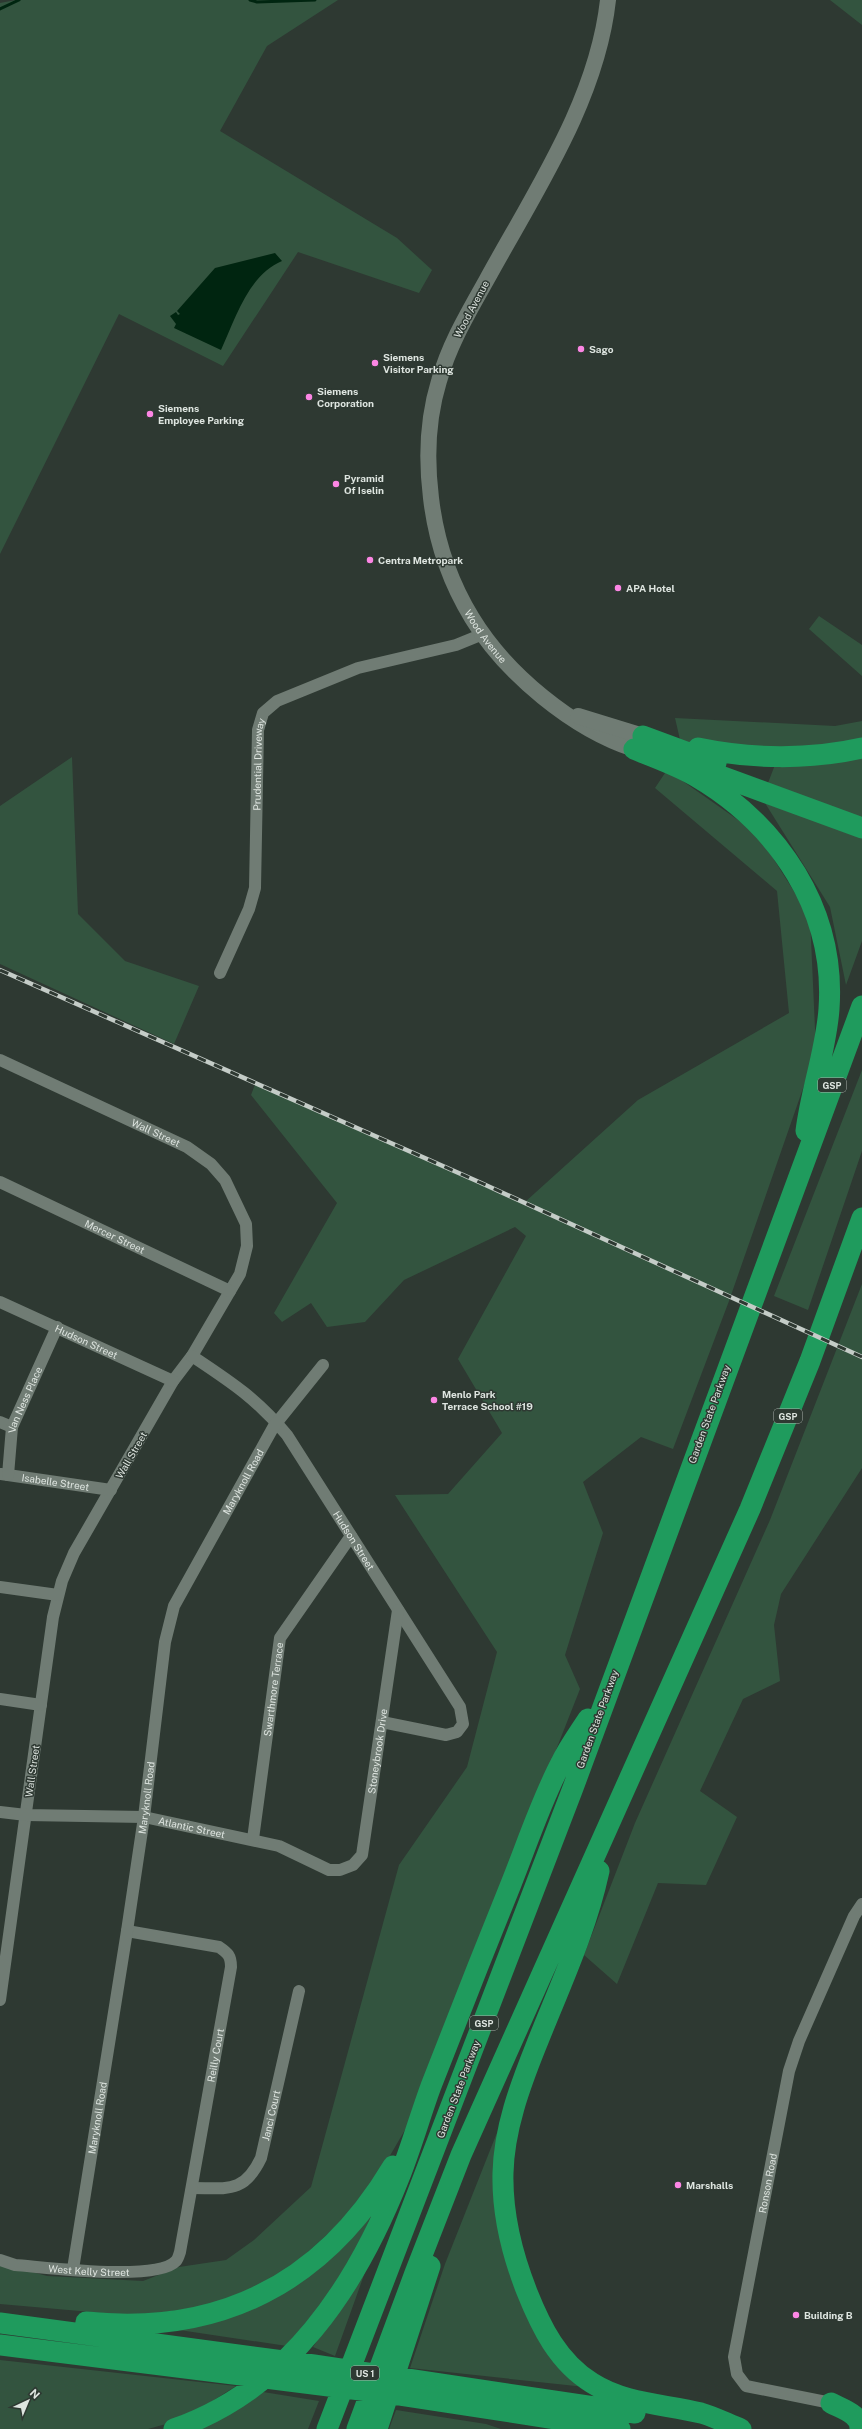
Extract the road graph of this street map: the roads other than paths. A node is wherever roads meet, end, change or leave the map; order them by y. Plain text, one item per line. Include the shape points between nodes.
1 (608, 0) edge
2 (483, 634) junction
3 (639, 743) junction
4 (862, 748) edge
5 (862, 818) edge
6 (862, 828) edge
7 (220, 973) dead end
8 (862, 1006) edge
9 (0, 1060) edge
10 (802, 1165) junction
11 (0, 1182) edge
12 (862, 1218) edge
13 (230, 1291) junction
14 (0, 1302) edge
15 (57, 1328) junction
16 (192, 1356) junction
17 (323, 1365) dead end
18 (173, 1381) junction
19 (0, 1422) edge
20 (277, 1423) junction
21 (12, 1427) junction
22 (4, 1475) edge
23 (111, 1490) junction
24 (352, 1536) junction
25 (0, 1587) edge
26 (58, 1595) junction
27 (398, 1610) junction
28 (611, 1681) junction
29 (0, 1699) edge
30 (41, 1705) junction
31 (382, 1722) junction
32 (0, 1812) edge
33 (26, 1815) junction
34 (144, 1817) junction
35 (608, 1830) junction
36 (253, 1839) junction
37 (329, 1870) joint
38 (862, 1904) edge
39 (5, 1925) edge
40 (127, 1931) junction
41 (299, 1991) dead end
42 (0, 2000) edge
43 (413, 2133) junction
44 (192, 2188) junction
45 (0, 2260) edge
46 (176, 2260) joint
47 (73, 2269) junction
48 (0, 2313) edge
49 (0, 2323) edge
50 (0, 2345) edge
51 (0, 2351) edge
52 (88, 2354) junction
53 (400, 2395) junction
54 (831, 2403) junction
55 (862, 2406) edge
56 (374, 2417) edge
57 (174, 2429) edge
58 (327, 2429) edge
59 (357, 2429) edge
60 (528, 2429) edge
61 (620, 2429) edge
62 (728, 2429) edge
63 (741, 2429) edge
64 (860, 2429) edge

1 - 2 street, Wood Avenue via 599,51 582,101 455,338 433,403 427,462 436,526 453,582
2 - 3 street, Wood Avenue via 522,678 567,713 603,738
2 - 7 street, Prudential Driveway via 456,644 358,668 276,701 263,713 258,730 255,888 249,909
3 - 4 highway via 753,756 820,755
3 - 5 highway
3 - 6 highway via 679,761
3 - 10 highway via 694,776 746,814 780,849 810,898 826,947 830,984 826,1037 810,1099
8 - 10 highway, Garden State Parkway / GSP
9 - 13 street, Wall Street via 187,1147 211,1164 225,1180 246,1224 247,1246 240,1274
10 - 28 highway, Garden State Parkway / GSP
11 - 13 street, Mercer Street
12 - 35 highway, GSP via 770,1461
13 - 16 street, Wall Street
14 - 15 street, Hudson Street
15 - 18 street, Hudson Street
15 - 21 street, Van Ness Place
16 - 18 street, Wall Street
16 - 20 street, Hudson Street via 241,1388
17 - 20 street, Maryknoll Road
18 - 23 street, Wall Street
19 - 21 street
20 - 24 street, Hudson Street
20 - 34 street, Maryknoll Road via 174,1606 165,1642
21 - 22 street, Van Ness Place
22 - 23 street, Isabelle Street
23 - 26 street, Wall Street via 74,1553
24 - 27 street, Hudson Street
24 - 36 street, Swarthmore Terrace via 280,1638
25 - 26 street
26 - 30 street, Wall Street
27 - 31 street, Stoneybrook Drive
27 - 31 street, Hudson Street via 460,1707 463,1724 457,1732 446,1735
28 - 43 highway via 561,1763
28 - 58 highway, Garden State Parkway / GSP via 490,2007
29 - 30 street
30 - 33 street, Wall Street
31 - 37 street, Stoneybrook Drive via 362,1856 353,1865 340,1870
32 - 33 street, Atlantic Street
33 - 34 street, Atlantic Street
33 - 39 street, Wall Street
34 - 36 street, Atlantic Street
34 - 40 street, Maryknoll Road
35 - 56 highway, GSP via 461,2155 389,2365
35 - 63 highway via 592,1905 527,2069 512,2114 503,2172 509,2232 523,2282 542,2326 558,2352 576,2371 597,2386 623,2398 702,2414
36 - 37 street, Atlantic Street via 279,1846
38 - 54 street, Ronson Road via 854,1916 799,2041 789,2071 734,2358 737,2374 746,2386
39 - 42 street, Wall Street
40 - 44 street, Reilly Court via 219,1947 227,1952 231,1959 232,1967
40 - 47 street, Maryknoll Road
41 - 44 street, Janci Court via 261,2158 256,2169 250,2178 232,2188
43 - 48 highway via 376,2192 335,2242 300,2272 242,2304 198,2318 146,2324 90,2323
43 - 57 highway via 398,2179 359,2261 324,2319 276,2370 238,2399
44 - 46 street, Reilly Court
45 - 47 street, West Kelly Street via 15,2265
46 - 47 street, West Kelly Street via 169,2265 133,2272
49 - 62 highway, US 1 via 527,2396
50 - 52 highway, US 1
51 - 52 highway
52 - 53 highway, US 1
53 - 60 highway via 454,2413
53 - 61 highway, US 1
54 - 55 highway
54 - 64 highway via 858,2419
56 - 59 highway

